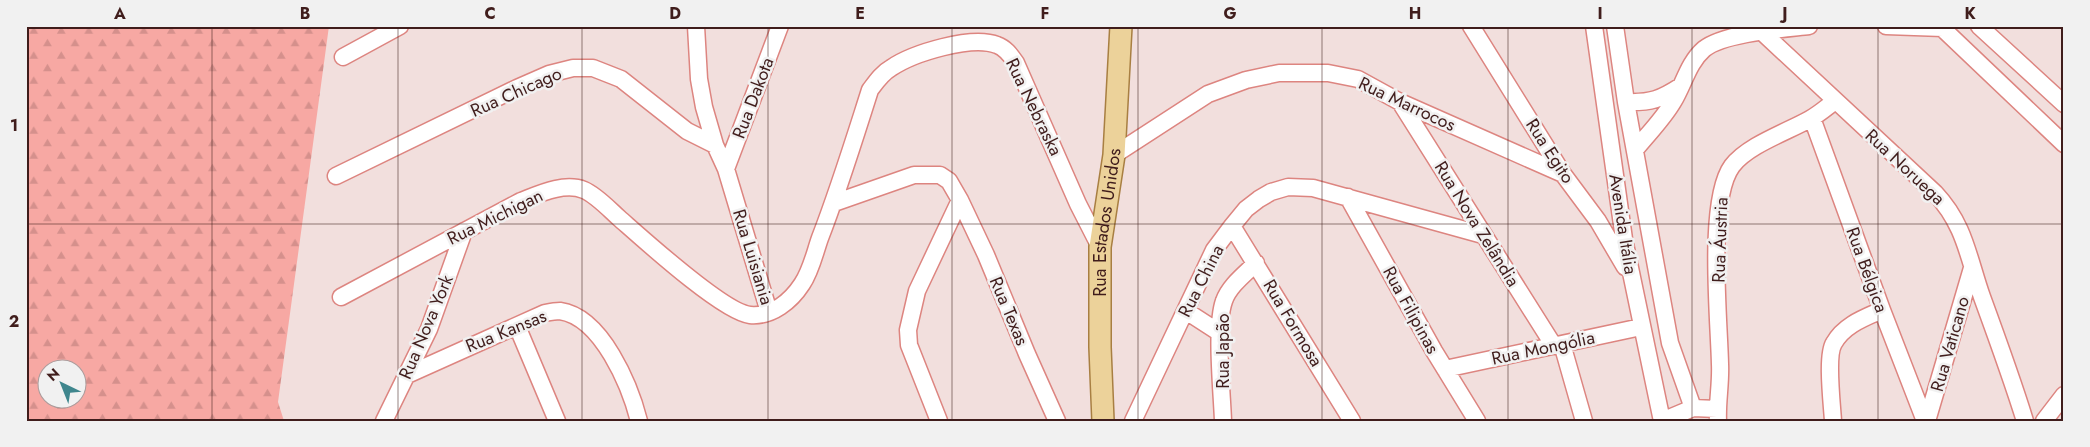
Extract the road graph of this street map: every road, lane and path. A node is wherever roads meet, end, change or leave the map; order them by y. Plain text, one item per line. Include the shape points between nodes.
1 (400, 26) edge
2 (780, 26) edge
3 (1121, 26) edge
4 (1472, 26) edge
5 (1594, 26) edge
6 (1615, 26) edge
7 (1809, 26) edge
8 (1886, 26) edge
9 (1979, 26) edge
10 (698, 27) edge
11 (1941, 27) edge
12 (1762, 32) junction
13 (342, 57) dead end
14 (1682, 86) junction
15 (1835, 101) junction
16 (1400, 102) junction
17 (1626, 102) junction
18 (2064, 104) edge
19 (1812, 118) junction
20 (2064, 144) edge
21 (715, 145) junction
22 (1635, 150) junction
23 (1114, 155) junction
24 (726, 169) junction
25 (1563, 174) junction
26 (336, 176) dead end
27 (1348, 197) junction
28 (960, 200) junction
29 (834, 203) junction
30 (1232, 226) junction
31 (464, 231) junction
32 (1483, 235) junction
33 (1100, 247) junction
34 (1256, 263) junction
35 (1972, 268) junction
36 (1630, 275) junction
37 (341, 296) dead end
38 (1882, 310) junction
39 (1186, 311) junction
40 (769, 312) junction
41 (517, 326) junction
42 (1642, 327) junction
43 (1220, 333) junction
44 (1558, 345) junction
45 (1445, 369) junction
46 (407, 375) junction
47 (2064, 395) edge
48 (1693, 408) junction
49 (1718, 415) edge
50 (384, 421) edge
51 (557, 421) edge
52 (639, 421) edge
53 (939, 421) edge
54 (1058, 421) edge
55 (1102, 421) edge
56 (1134, 421) edge
57 (1223, 421) edge
58 (1352, 421) edge
59 (1477, 421) edge
60 (1584, 421) edge
61 (1662, 421) edge
62 (1832, 421) edge
63 (1926, 421) edge
64 (2025, 421) edge
65 (2044, 421) edge

1 - 13 street
2 - 24 street, Rua Dakota
3 - 23 main road, Rua Estados Unidos
4 - 25 street, Rua Egito
5 - 36 street, Avenida Itália
6 - 17 street, Avenida Itália
7 - 12 street
8 - 11 street
9 - 18 street
10 - 21 street, Rua Luisiania via 699,79
11 - 20 street
12 - 14 street via 1715,43 1704,49 1693,61
12 - 15 street, Rua Noruega
14 - 17 street via 1655,100
14 - 22 street via 1673,103
15 - 19 street, Rua Áustria
15 - 35 street, Rua Noruega via 1944,203 1963,234
16 - 23 street, Rua Marrocos via 1350,77 1328,72 1279,73 1246,80 1208,94
16 - 25 street, Rua Marrocos
16 - 32 street, Rua Nova Zelândia
17 - 22 street, Avenida Itália
19 - 38 street, Rua Bélgica
19 - 49 street, Rua Áustria via 1744,154 1724,181 1717,239
21 - 24 street, Rua Luisiania
21 - 26 street, Rua Chicago via 687,131 621,78 593,68 573,68 517,88
22 - 48 street, Avenida Itália via 1670,343
23 - 33 main road, Rua Estados Unidos
24 - 40 street, Rua Luisiania
25 - 36 street, Rua Egito via 1598,221
27 - 30 street, Rua China via 1313,188 1288,187 1259,198
27 - 32 street, Rua China
27 - 45 street, Rua Filipinas
28 - 29 street via 949,181 940,175 926,174 901,178
28 - 53 street via 917,291 908,330 909,345
28 - 54 street, Rua Texas
29 - 33 street, Rua Nebraska via 870,90 878,79 890,68 924,52 978,41 1003,48 1016,63
29 - 40 street, Rua Luisiania via 803,282 789,301
30 - 34 street, Rua Formosa
30 - 39 street, Rua China via 1214,250
31 - 37 street, Rua Michigan
31 - 40 street, Rua Michigan via 521,201 551,190 584,190 729,306 748,315
31 - 46 street, Rua Nova York via 428,329
32 - 44 street, Rua Nova Zelândia
33 - 55 main road, Rua Estados Unidos
34 - 43 street, Rua Japão via 1224,300
34 - 58 street, Rua Formosa
35 - 63 street, Rua Vaticano
35 - 64 street, Rua Noruega
36 - 42 street, Avenida Itália
38 - 62 street via 1846,329 1833,344 1830,360
38 - 63 street, Rua Bélgica
39 - 43 street
39 - 56 street, Rua China
41 - 46 street, Rua Kansas
41 - 51 street
41 - 52 street, Rua Kansas via 545,313 560,311 579,319 600,337 609,351 627,384
42 - 44 street, Rua Mongólia
42 - 61 street, Avenida Itália
43 - 57 street, Rua Japão
44 - 45 street, Rua Mongólia
44 - 60 street, Rua Nova Zelândia
45 - 59 street, Rua Filipinas
46 - 50 street, Rua Nova York
47 - 65 street
48 - 49 street, Avenida Itália
48 - 61 street, Avenida Itália

